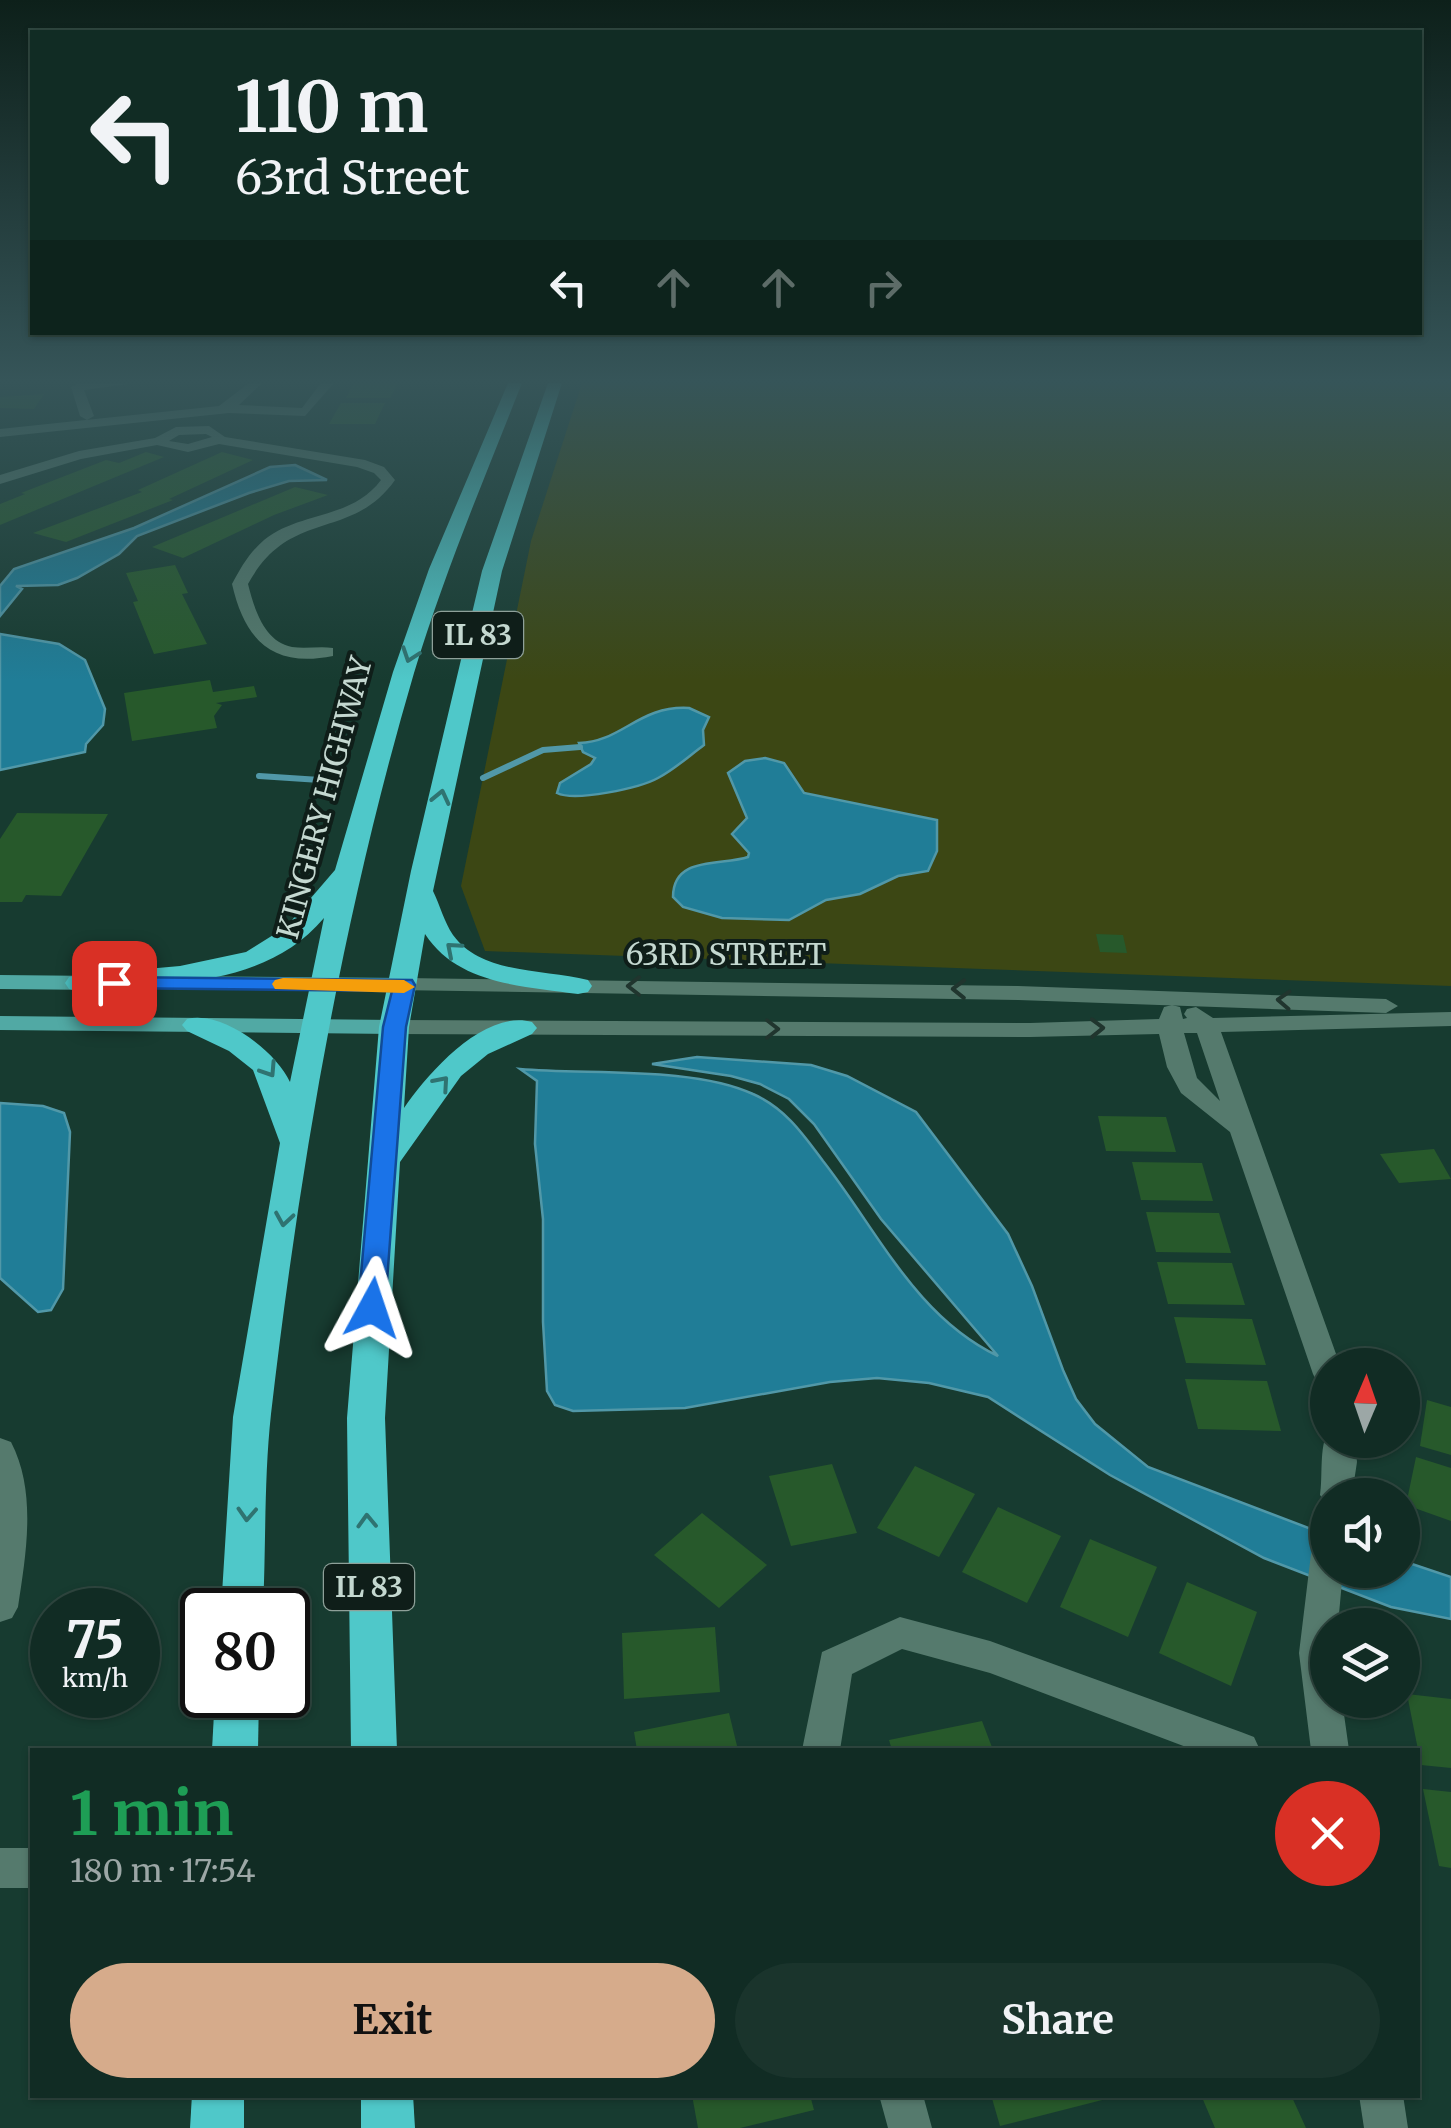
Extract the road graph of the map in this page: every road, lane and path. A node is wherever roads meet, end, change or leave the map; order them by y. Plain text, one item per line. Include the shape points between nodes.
1 (386, 482) edge
2 (475, 482) edge
3 (522, 482) edge
4 (327, 652) dead end
5 (347, 872) junction
6 (421, 892) junction
7 (0, 982) edge
8 (79, 983) junction
9 (322, 984) junction
10 (404, 985) junction
11 (578, 986) junction
12 (1178, 995) junction
13 (1451, 1009) edge
14 (1451, 1019) edge
15 (0, 1023) edge
16 (197, 1025) junction
17 (1206, 1025) junction
18 (314, 1026) junction
19 (1168, 1026) junction
20 (394, 1027) junction
21 (522, 1028) junction
22 (1241, 1127) junction
23 (294, 1153) junction
24 (384, 1162) junction
25 (1319, 1348) edge
26 (0, 1451) edge
27 (243, 1588) edge
28 (1323, 1588) edge
29 (0, 1608) edge
30 (236, 1718) edge
31 (234, 1748) edge
32 (374, 1748) edge
33 (821, 1748) edge
34 (1236, 1748) edge
35 (1330, 1748) edge
36 (0, 1868) edge
37 (30, 1868) edge
38 (218, 2098) edge
39 (387, 2098) edge
40 (902, 2098) edge
41 (1381, 2098) edge
42 (217, 2128) edge
43 (388, 2128) edge
44 (910, 2128) edge
45 (1386, 2128) edge

1 - 4 street via 361,507 279,535 260,550 240,584 254,626 274,646
2 -> 5 highway, KINGERY HIGHWAY / IL 83 via 404,672
6 -> 3 highway, IL 83 via 492,571
5 - 8 highway via 294,933 258,956
5 - 9 highway, KINGERY HIGHWAY / IL 83
6 - 10 highway, IL 83
11 -> 6 highway via 462,959 441,939
7 - 8 main road, 63RD STREET
8 - 9 main road, 63RD STREET
9 - 10 main road, 63RD STREET
9 - 18 highway, KINGERY HIGHWAY / IL 83
10 - 11 street, 63RD STREET
10 - 20 highway, IL 83
12 -> 11 street, 63RD STREET
13 -> 12 street, 63RD STREET
12 - 17 street
12 - 19 street
14 - 17 street
15 - 16 main road
16 - 18 main road
16 -> 23 highway via 266,1062 278,1081
17 - 19 street
17 - 22 street
18 - 20 main road
18 - 23 highway, KINGERY HIGHWAY / IL 83
21 -> 19 street
19 - 22 street via 1195,1094
20 - 21 street
20 - 24 highway, IL 83
24 -> 21 highway via 465,1058
22 - 25 street
23 -> 27 highway, KINGERY HIGHWAY / IL 83 via 252,1417
32 -> 24 highway, IL 83 via 366,1418
26 - 29 street via 7,1470 10,1555
28 - 35 street via 1316,1654
30 - 31 highway
33 - 34 street via 836,1664 900,1632 990,1657
36 - 37 street
38 - 42 highway
39 - 43 highway
40 - 44 street
41 - 45 street

